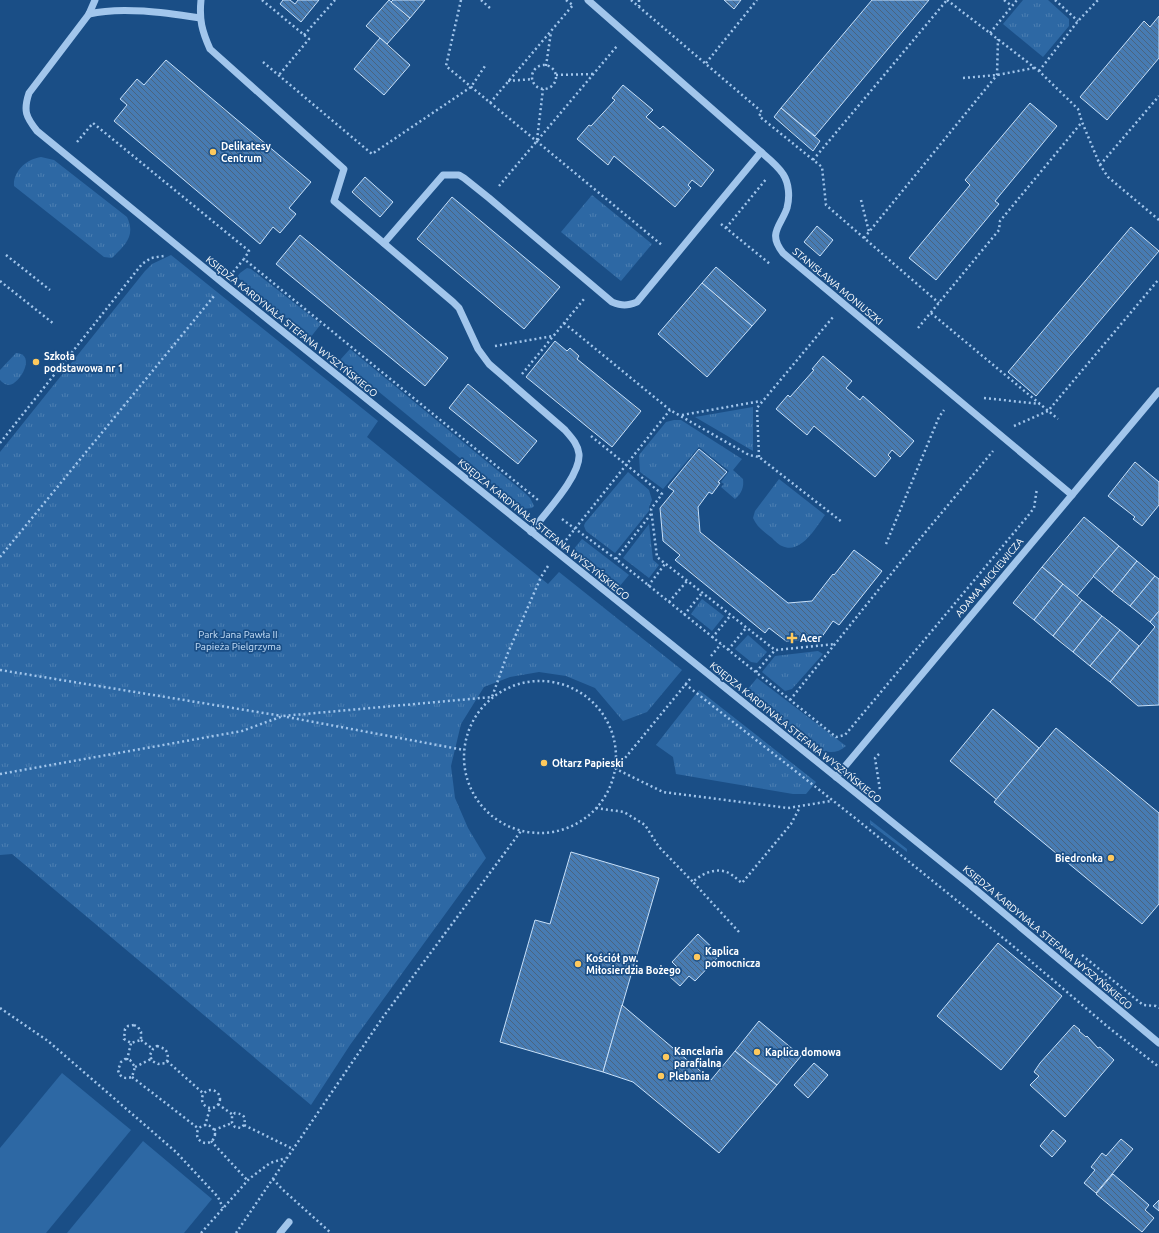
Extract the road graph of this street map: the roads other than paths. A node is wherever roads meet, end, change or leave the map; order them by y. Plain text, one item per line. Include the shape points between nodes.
1 (95, 0) edge
2 (201, 0) edge
3 (588, 0) edge
4 (90, 14) junction
5 (200, 18) junction
6 (761, 152) junction
7 (384, 243) junction
8 (1159, 391) edge
9 (1072, 495) junction
10 (531, 532) junction
11 (836, 777) junction
12 (1159, 1032) edge
13 (1157, 1041) edge
14 (289, 1222) dead end
15 (280, 1233) edge

1 - 4 street, KSIĘDZA KARDYNAŁA STEFANA WYSZYŃSKIEGO
2 - 5 street
3 - 6 street, STANISŁAWA MONIUSZKI
4 - 5 street via 124,11 169,13
4 - 10 street, KSIĘDZA KARDYNAŁA STEFANA WYSZYŃSKIEGO via 29,93 25,105 27,119 37,131
5 - 7 street via 203,34 210,49 344,169 334,201
6 - 7 street via 637,302 628,305 621,306 612,302 459,175 443,174
6 - 9 street, STANISŁAWA MONIUSZKI via 783,174 787,184 787,208 778,223 775,235 777,246 783,253
7 - 10 street via 459,308 478,349 489,364 565,430 575,442 579,454 572,478
8 - 9 street, ADAMA MICKIEWICZA
9 - 11 street, ADAMA MICKIEWICZA
10 - 11 street, KSIĘDZA KARDYNAŁA STEFANA WYSZYŃSKIEGO
11 - 13 street, KSIĘDZA KARDYNAŁA STEFANA WYSZYŃSKIEGO
12 - 13 street
14 - 15 street

